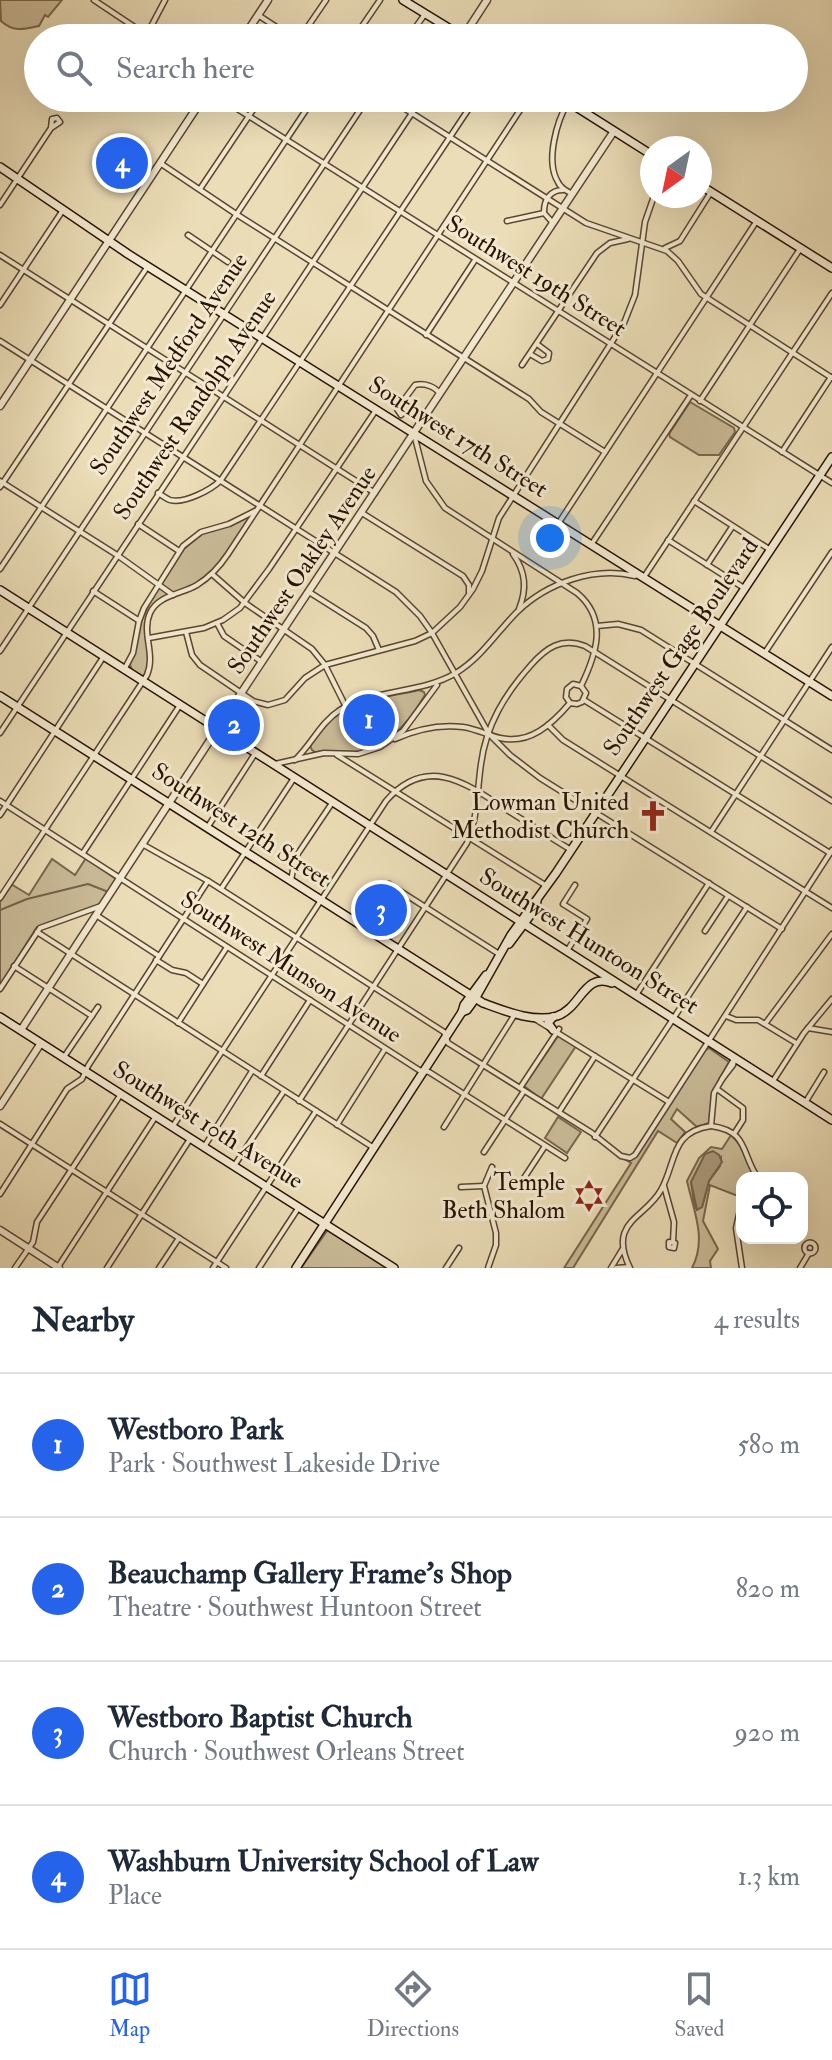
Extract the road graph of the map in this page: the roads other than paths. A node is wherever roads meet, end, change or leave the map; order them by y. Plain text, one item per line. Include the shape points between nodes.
1 (94, 0) edge
2 (165, 0) edge
3 (268, 0) edge
4 (326, 0) edge
5 (380, 0) edge
6 (403, 0) edge
7 (487, 0) edge
8 (425, 14) junction
9 (258, 15) junction
10 (129, 24) edge
11 (154, 24) edge
12 (252, 24) edge
13 (272, 24) edge
14 (310, 24) edge
15 (364, 24) edge
16 (418, 24) edge
17 (441, 24) edge
18 (472, 24) edge
19 (194, 112) edge
20 (243, 112) edge
21 (252, 112) edge
22 (305, 112) edge
23 (358, 112) edge
24 (467, 112) edge
25 (519, 112) edge
26 (562, 112) edge
27 (584, 112) edge
28 (412, 113) joint
29 (249, 116) junction
30 (51, 128) dead end
31 (614, 131) junction
32 (450, 137) junction
33 (286, 140) junction
34 (640, 147) edge
35 (487, 160) junction
36 (160, 163) junction
37 (323, 163) junction
38 (0, 169) edge
39 (17, 180) junction
40 (362, 187) junction
41 (200, 189) junction
42 (563, 190) junction
43 (712, 193) edge
44 (572, 194) junction
45 (547, 199) junction
46 (0, 205) edge
47 (650, 208) edge
48 (701, 208) edge
49 (562, 209) junction
50 (63, 210) junction
51 (400, 211) junction
52 (544, 213) junction
53 (236, 214) junction
54 (507, 221) dead end
55 (757, 221) junction
56 (553, 223) junction
57 (601, 229) junction
58 (188, 235) dead end
59 (438, 235) junction
60 (274, 238) junction
61 (632, 239) junction
62 (109, 241) junction
63 (680, 241) junction
64 (643, 242) junction
65 (605, 246) junction
66 (801, 248) junction
67 (662, 249) junction
68 (211, 250) junction
69 (0, 255) edge
70 (476, 259) junction
71 (678, 261) junction
72 (228, 262) dead end
73 (312, 262) junction
74 (148, 266) junction
75 (832, 268) edge
76 (23, 270) junction
77 (513, 283) junction
78 (350, 286) junction
79 (186, 290) junction
80 (832, 293) edge
81 (707, 298) junction
82 (69, 300) junction
83 (0, 305) edge
84 (388, 311) junction
85 (558, 311) junction
86 (224, 314) junction
87 (108, 325) junction
88 (750, 325) junction
89 (426, 335) junction
90 (262, 337) junction
91 (0, 341) edge
92 (537, 344) junction
93 (612, 345) junction
94 (147, 348) junction
95 (793, 352) junction
96 (530, 354) junction
97 (464, 358) junction
98 (30, 360) junction
99 (300, 361) junction
100 (522, 365) dead end
101 (184, 373) junction
102 (657, 373) junction
103 (832, 377) edge
104 (69, 384) junction
105 (338, 386) junction
106 (440, 394) junction
107 (691, 395) junction
108 (223, 396) junction
109 (700, 401) junction
110 (0, 406) edge
111 (401, 407) dead end
112 (106, 409) junction
113 (376, 410) junction
114 (261, 420) junction
115 (560, 424) junction
116 (743, 427) junction
117 (145, 433) junction
118 (414, 434) junction
119 (299, 445) junction
120 (605, 452) junction
121 (782, 452) junction
122 (182, 456) junction
123 (832, 457) edge
124 (337, 469) junction
125 (819, 476) junction
126 (221, 480) junction
127 (832, 483) edge
128 (1, 484) edge
129 (158, 493) junction
130 (375, 493) junction
131 (513, 496) junction
132 (694, 501) junction
133 (259, 505) junction
134 (41, 507) junction
135 (255, 511) junction
136 (362, 513) junction
137 (138, 524) junction
138 (558, 524) junction
139 (732, 526) junction
140 (296, 528) junction
141 (79, 531) junction
142 (491, 539) junction
143 (668, 540) junction
144 (591, 545) junction
145 (770, 549) junction
146 (180, 552) junction
147 (512, 552) junction
148 (832, 552) edge
149 (335, 553) junction
150 (117, 555) junction
151 (614, 559) junction
152 (707, 565) junction
153 (0, 569) edge
154 (482, 571) junction
155 (608, 572) junction
156 (212, 574) junction
157 (463, 576) junction
158 (643, 578) junction
159 (562, 583) junction
160 (159, 584) junction
161 (744, 588) junction
162 (0, 590) edge
163 (93, 591) junction
164 (309, 592) junction
165 (173, 595) junction
166 (469, 596) junction
167 (245, 603) junction
168 (28, 608) junction
169 (517, 612) junction
170 (139, 621) junction
171 (217, 623) junction
172 (719, 625) junction
173 (597, 626) junction
174 (284, 630) junction
175 (66, 632) junction
176 (186, 632) junction
177 (432, 633) junction
178 (149, 638) junction
179 (832, 647) edge
180 (379, 650) junction
181 (0, 651) edge
182 (595, 652) junction
183 (764, 654) junction
184 (104, 656) junction
185 (262, 662) junction
186 (694, 664) junction
187 (325, 665) junction
188 (125, 669) junction
189 (455, 674) junction
190 (142, 680) junction
191 (440, 681) junction
192 (809, 682) junction
193 (581, 686) junction
194 (419, 687) junction
195 (241, 694) junction
196 (0, 696) edge
197 (427, 696) junction
198 (832, 696) edge
199 (584, 700) junction
200 (670, 700) junction
201 (570, 703) junction
202 (180, 704) junction
203 (17, 707) junction
204 (346, 707) junction
205 (412, 719) junction
206 (785, 720) junction
207 (548, 725) junction
208 (218, 728) junction
209 (418, 730) junction
210 (55, 731) junction
211 (0, 733) edge
212 (489, 734) junction
213 (645, 738) junction
214 (395, 739) junction
215 (309, 743) junction
216 (832, 750) edge
217 (256, 752) junction
218 (317, 754) junction
219 (358, 754) junction
220 (93, 755) junction
221 (337, 755) junction
222 (761, 757) junction
223 (295, 760) junction
224 (275, 764) junction
225 (356, 765) junction
226 (619, 775) junction
227 (295, 777) junction
228 (131, 779) junction
229 (396, 791) junction
230 (478, 791) junction
231 (736, 795) junction
232 (0, 801) edge
233 (333, 801) junction
234 (832, 801) edge
235 (169, 803) junction
236 (6, 805) junction
237 (595, 813) junction
238 (0, 815) edge
239 (371, 826) junction
240 (207, 828) junction
241 (44, 829) junction
242 (711, 832) junction
243 (470, 837) junction
244 (142, 844) junction
245 (571, 850) junction
246 (246, 852) junction
247 (831, 852) edge
248 (83, 853) junction
249 (448, 875) junction
250 (120, 878) junction
251 (208, 881) junction
252 (291, 881) junction
253 (709, 883) junction
254 (575, 885) dead end
255 (547, 886) junction
256 (221, 889) junction
257 (805, 891) junction
258 (728, 895) junction
259 (0, 898) edge
260 (322, 901) junction
261 (102, 906) junction
262 (426, 907) junction
263 (747, 907) junction
264 (832, 908) edge
265 (96, 915) junction
266 (183, 919) junction
267 (523, 923) junction
268 (360, 925) junction
269 (782, 929) junction
270 (705, 931) dead end
271 (37, 932) junction
272 (832, 934) edge
273 (297, 938) junction
274 (227, 947) junction
275 (399, 950) junction
276 (567, 951) junction
277 (71, 953) junction
278 (501, 955) junction
279 (158, 958) junction
280 (14, 966) junction
281 (596, 969) junction
282 (272, 975) junction
283 (203, 984) junction
284 (373, 987) junction
285 (48, 988) junction
286 (0, 989) edge
287 (633, 992) junction
288 (134, 994) junction
289 (472, 997) junction
290 (832, 999) edge
291 (310, 1000) junction
292 (577, 1001) junction
293 (98, 1007) dead end
294 (515, 1013) junction
295 (92, 1016) junction
296 (529, 1016) junction
297 (726, 1016) junction
298 (0, 1017) edge
299 (553, 1017) junction
300 (674, 1018) junction
301 (178, 1023) junction
302 (349, 1024) junction
303 (765, 1024) junction
304 (808, 1028) junction
305 (21, 1030) junction
306 (556, 1030) junction
307 (832, 1032) edge
308 (446, 1037) junction
309 (709, 1041) junction
310 (41, 1043) junction
311 (797, 1044) junction
312 (386, 1048) junction
313 (222, 1050) junction
314 (595, 1056) junction
315 (64, 1057) junction
316 (735, 1058) junction
317 (484, 1065) junction
318 (86, 1071) junction
319 (253, 1071) junction
320 (424, 1071) junction
321 (824, 1072) dead end
322 (261, 1076) junction
323 (633, 1080) junction
324 (772, 1083) junction
325 (522, 1089) junction
326 (716, 1089) junction
327 (284, 1091) junction
328 (121, 1094) junction
329 (465, 1094) junction
330 (299, 1101) junction
331 (669, 1102) junction
332 (805, 1103) junction
333 (0, 1106) edge
334 (316, 1111) junction
335 (559, 1112) junction
336 (156, 1116) junction
337 (505, 1120) junction
338 (832, 1120) edge
339 (0, 1124) edge
340 (337, 1125) junction
341 (711, 1126) junction
342 (173, 1127) junction
343 (444, 1127) dead end
344 (734, 1134) junction
345 (595, 1137) junction
346 (191, 1138) junction
347 (32, 1144) junction
348 (545, 1146) junction
349 (204, 1147) junction
350 (374, 1148) junction
351 (484, 1152) dead end
352 (565, 1158) dead end
353 (234, 1166) junction
354 (492, 1167) dead end
355 (72, 1169) junction
356 (755, 1172) edge
357 (524, 1178) dead end
358 (664, 1184) junction
359 (484, 1186) junction
360 (266, 1187) junction
361 (461, 1187) dead end
362 (107, 1192) junction
363 (0, 1194) edge
364 (655, 1199) junction
365 (667, 1201) junction
366 (299, 1207) junction
367 (141, 1214) junction
368 (325, 1224) junction
369 (0, 1230) edge
370 (179, 1238) junction
371 (673, 1242) dead end
372 (738, 1244) edge
373 (624, 1247) junction
374 (28, 1248) junction
375 (459, 1248) dead end
376 (809, 1253) dead end
377 (217, 1262) junction
378 (15, 1268) edge
379 (58, 1268) edge
380 (107, 1268) edge
381 (159, 1268) edge
382 (213, 1268) edge
383 (226, 1268) edge
384 (259, 1268) edge
385 (296, 1268) edge
386 (394, 1268) edge
387 (446, 1268) edge
388 (488, 1268) edge
389 (614, 1268) edge
390 (630, 1268) edge
391 (742, 1268) edge
392 (800, 1268) edge

1 - 10 street
2 - 11 street
3 - 9 street
4 - 14 street
5 - 15 street
6 - 8 main road
7 - 18 street
8 - 16 street
8 - 17 main road
9 - 12 street
9 - 13 street
19 - 36 street
20 - 29 street, Southwest 19th Street
21 - 29 street
22 - 33 street
23 - 37 street, Southwest Medford Avenue
24 - 32 street
25 - 35 street
26 - 42 street via 553,152 554,175
27 - 31 main road
28 - 32 street
28 - 40 street, Southwest Randolph Avenue
29 - 33 street, Southwest 19th Street
29 - 41 street
30 - 39 street
31 - 34 main road
31 - 44 street, Southwest Oakley Avenue
32 - 35 street
32 - 51 street
33 - 37 street, Southwest 19th Street
33 - 53 street
35 - 45 street
35 - 59 street
36 - 41 street
36 - 62 street
37 - 40 street, Southwest 19th Street
37 - 60 street, Southwest Medford Avenue
38 - 39 main road, Southwest 17th Street
39 - 46 street
39 - 50 main road, Southwest 17th Street
40 - 51 street, Southwest 19th Street
40 - 73 street, Southwest Randolph Avenue
41 - 53 street
42 - 44 street
42 - 45 street
43 - 55 main road
44 - 49 street, Southwest Oakley Avenue
45 - 49 street
45 - 52 street
47 - 64 street
48 - 63 street
49 - 56 street, Southwest Oakley Avenue
49 - 57 street
50 - 62 main road, Southwest 17th Street
50 - 76 street
51 - 59 street, Southwest 19th Street
51 - 78 street
52 - 54 street
52 - 56 street
53 - 60 street
53 - 68 street
55 - 66 main road
55 - 81 street
56 - 77 street, Southwest Oakley Avenue
57 - 61 street
57 - 65 street
58 - 68 street
59 - 70 street, Southwest 19th Street
59 - 84 street
60 - 73 street
60 - 86 street, Southwest Medford Avenue
61 - 64 street
61 - 65 street
62 - 74 main road, Southwest 17th Street
62 - 82 street
63 - 67 street
63 - 71 street
64 - 67 street
64 - 93 street via 635,295
65 - 85 street
66 - 75 main road
66 - 88 street
67 - 71 street
68 - 72 street
68 - 79 street
69 - 76 street
70 - 77 street, Southwest 19th Street
70 - 89 street
71 - 81 street
73 - 78 street
73 - 90 street, Southwest Randolph Avenue
74 - 79 main road, Southwest 17th Street
74 - 87 street
76 - 82 street
76 - 83 street
77 - 85 street, Southwest 19th Street
77 - 97 street, Southwest Oakley Avenue
78 - 84 street
78 - 99 street
79 - 86 main road, Southwest 17th Street
79 - 94 street
80 - 95 street
81 - 88 street
81 - 102 street
82 - 87 street
82 - 98 street
84 - 89 street
84 - 105 street
85 - 92 street
85 - 93 street, Southwest 19th Street
86 - 90 main road, Southwest 17th Street
86 - 101 street, Southwest Medford Avenue
87 - 94 street
87 - 104 street
88 - 95 street
88 - 109 street
89 - 97 street
90 - 99 main road, Southwest 17th Street
90 - 108 street, Southwest Randolph Avenue
91 - 98 street
92 - 96 street
92 - 96 street via 549,358 543,361
93 - 102 street, Southwest 19th Street
93 - 115 street
94 - 101 street
94 - 112 street
95 - 103 street
95 - 116 street
96 - 100 street
97 - 106 street, Southwest Oakley Avenue
97 - 115 street
98 - 104 street
98 - 110 street
99 - 105 main road, Southwest 17th Street
99 - 114 street
101 - 108 street
101 - 117 street, Southwest Medford Avenue
102 - 107 street, Southwest 19th Street
102 - 120 street
103 - 121 street
104 - 112 street
104 - 128 street
105 - 113 main road, Southwest 17th Street
105 - 119 street
106 - 111 street via 415,385
106 - 118 street, Southwest Oakley Avenue
107 - 109 street, Southwest 19th Street
107 - 144 street
108 - 114 street
108 - 122 street, Southwest Randolph Avenue
109 - 116 street, Southwest 19th Street
112 - 117 street
112 - 134 street
113 - 118 main road, Southwest 17th Street
113 - 124 street
114 - 119 street
114 - 126 street
115 - 120 street
115 - 131 street
116 - 121 street, Southwest 19th Street
116 - 132 street
117 - 122 street
117 - 141 street, Southwest Medford Avenue
118 - 130 street, Southwest Oakley Avenue
118 - 131 main road, Southwest 17th Street
118 - 142 street via 435,497
119 - 124 street
119 - 133 street
120 - 138 street
121 - 125 street, Southwest 19th Street
122 - 126 street
122 - 129 street, Southwest Randolph Avenue
123 - 125 main road, Southwest Gage Boulevard
124 - 130 street
124 - 140 street
125 - 127 street, Southwest 19th Street
125 - 145 main road, Southwest Gage Boulevard
126 - 129 street via 212,489 181,500
126 - 133 street
128 - 134 street
129 - 137 street, Southwest Randolph Avenue
130 - 136 street, Southwest Oakley Avenue
131 - 138 main road, Southwest 17th Street
131 - 142 street
132 - 139 street
132 - 143 street
133 - 135 street
133 - 140 street
134 - 141 street
134 - 153 street
135 - 146 street via 201,532
135 - 156 street
136 - 149 street, Southwest Oakley Avenue
136 - 157 street
137 - 146 street
137 - 150 street, Southwest Randolph Avenue
138 - 144 main road, Southwest 17th Street
139 - 145 street
139 - 152 street
140 - 149 street
140 - 167 street
141 - 150 street
141 - 168 street, Southwest Medford Avenue
142 - 147 street
142 - 154 street
143 - 152 street
143 - 158 street
144 - 151 main road, Southwest 17th Street
145 - 161 main road, Southwest Gage Boulevard
146 - 160 street
147 - 159 street
147 - 169 street via 525,581
148 - 183 street
149 - 164 street, Southwest Oakley Avenue
149 - 177 street via 396,592
150 - 160 street
150 - 163 street, Southwest Randolph Avenue
151 - 155 street
151 - 158 main road, Southwest 17th Street
152 - 161 street
154 - 157 street via 476,577
154 - 166 street
155 - 158 street
155 - 159 street
156 - 165 street
156 - 167 street
157 - 166 street
158 - 172 main road, Southwest 17th Street
159 - 169 street
159 - 173 street via 587,602
160 - 165 street
160 - 170 street
161 - 172 main road, Southwest Gage Boulevard
162 - 168 main road, Southwest Huntoon Street
163 - 170 street
163 - 175 street, Southwest Randolph Avenue
164 - 174 street, Southwest Oakley Avenue
164 - 180 street via 370,631
165 - 178 street via 151,612
166 - 177 street
167 - 171 street
167 - 174 street
168 - 175 main road, Southwest Huntoon Street
168 - 181 street, Southwest Medford Avenue
169 - 189 street via 482,653
170 - 188 street
171 - 176 street
171 - 185 street via 224,636
172 - 183 main road, Southwest 17th Street
172 - 186 main road, Southwest Gage Boulevard
173 - 182 street
173 - 186 street via 638,629
174 - 185 street, Southwest Oakley Avenue
174 - 187 street
175 - 184 main road, Southwest Huntoon Street
175 - 203 street, Southwest Randolph Avenue
176 - 178 street
176 - 195 street via 197,662
177 - 180 street
177 - 189 street
178 - 190 street via 152,662
179 - 192 street
180 - 187 street
182 - 193 street
182 - 200 street
182 - 212 street via 569,643 546,649 506,696
183 - 192 main road, Southwest 17th Street
184 - 188 main road, Southwest Huntoon Street
184 - 210 street
185 - 195 street, Southwest Oakley Avenue
186 - 200 main road, Southwest Gage Boulevard
186 - 206 street
187 - 195 street via 277,703 258,703
187 - 204 street
188 - 190 main road, Southwest Huntoon Street
189 - 191 street
189 - 212 street
190 - 202 main road, Southwest Huntoon Street
190 - 220 street
191 - 194 street
191 - 197 street
192 - 198 main road, Southwest 17th Street
192 - 206 street
193 - 199 street
193 - 201 street via 567,689
194 - 197 street
194 - 204 street
195 - 208 street, Southwest Oakley Avenue
196 - 203 main road, Southwest 12th Street
197 - 205 street
199 - 201 street
199 - 213 street
200 - 213 main road, Southwest Gage Boulevard
200 - 222 street
201 - 207 street
202 - 208 main road, Southwest Huntoon Street
202 - 228 street
203 - 210 main road, Southwest 12th Street
203 - 211 street, Southwest Randolph Avenue
204 - 215 street via 323,723
205 - 209 street
205 - 214 street
206 - 216 street
206 - 222 street
207 - 212 street via 522,738
207 - 226 street
208 - 217 main road, Southwest Huntoon Street
208 - 235 street, Southwest Oakley Avenue
209 - 212 street via 447,726
209 - 214 street
210 - 220 main road, Southwest 12th Street
210 - 236 street
212 - 230 street
212 - 237 street via 525,767
213 - 226 main road, Southwest Gage Boulevard
213 - 231 street
214 - 219 street
215 - 218 street
215 - 223 street
217 - 224 main road, Southwest Huntoon Street
217 - 240 street
218 - 221 street
218 - 223 street
219 - 221 street
219 - 225 street via 353,759
220 - 228 main road, Southwest 12th Street
220 - 241 street
221 - 225 street
222 - 231 street
222 - 234 street
223 - 224 street
224 - 227 main road, Southwest Huntoon Street
225 - 229 street
226 - 237 main road, Southwest Gage Boulevard
226 - 242 street
227 - 233 main road, Southwest Huntoon Street
227 - 246 street
228 - 235 main road, Southwest 12th Street
228 - 248 street
229 - 230 street via 419,778 440,776
229 - 239 street
229 - 243 street
230 - 243 street
230 - 245 street
231 - 242 street
231 - 247 street
232 - 236 street, Southwest Munson Avenue
233 - 239 main road, Southwest Huntoon Street
233 - 252 street via 295,858
235 - 240 main road, Southwest 12th Street
235 - 244 street, Southwest Oakley Avenue
236 - 238 street
236 - 241 street, Southwest Munson Avenue
237 - 245 main road, Southwest Gage Boulevard
237 - 253 street
239 - 249 main road, Southwest Huntoon Street
239 - 260 street
240 - 246 main road, Southwest 12th Street
241 - 248 street, Southwest Munson Avenue
241 - 259 street
242 - 257 street
243 - 249 street
243 - 255 street
244 - 250 street, Southwest Oakley Avenue
244 - 251 street
245 - 255 main road, Southwest Gage Boulevard
246 - 252 main road, Southwest 12th Street
246 - 256 street
247 - 257 street
248 - 250 street, Southwest Munson Avenue
249 - 262 street
249 - 267 main road, Southwest Huntoon Street
250 - 261 street, Southwest Oakley Avenue
250 - 266 street, Southwest Munson Avenue
251 - 256 street
251 - 266 street
252 - 260 main road, Southwest 12th Street
253 - 258 street
253 - 287 street
254 - 276 street via 563,904 587,919
255 - 267 main road, Southwest Gage Boulevard
256 - 273 street
257 - 264 street
257 - 269 street
258 - 263 street
258 - 270 street
260 - 268 main road, Southwest 12th Street
260 - 273 street
261 - 265 street, Southwest Oakley Avenue
261 - 271 street
262 - 268 street via 388,884
262 - 275 street
262 - 278 street
263 - 269 street
263 - 300 street
265 - 277 street, Southwest Oakley Avenue
265 - 279 street
266 - 274 street, Southwest Munson Avenue
266 - 279 street
267 - 276 main road, Southwest Huntoon Street
267 - 278 main road, Southwest Gage Boulevard
268 - 275 main road, Southwest 12th Street
269 - 297 street
271 - 277 street
271 - 280 street
272 - 303 street
273 - 282 street
273 - 284 street
274 - 282 street, Southwest Munson Avenue
274 - 283 street
275 - 284 street
275 - 289 main road, Southwest 12th Street
276 - 281 main road, Southwest Huntoon Street
277 - 285 street, Southwest Oakley Avenue
277 - 288 street
278 - 289 main road, Southwest Gage Boulevard
279 - 283 street
279 - 288 street
280 - 285 street
280 - 286 street
281 - 287 main road, Southwest Huntoon Street
281 - 292 main road
282 - 291 street, Southwest Munson Avenue
282 - 313 street
283 - 301 street
284 - 302 street
284 - 308 street
285 - 295 street
285 - 305 street, Southwest Oakley Avenue
287 - 292 main road via 598,981
287 - 300 main road, Southwest Huntoon Street
288 - 301 street
288 - 318 street
289 - 294 main road, Southwest 12th Street
289 - 308 main road, Southwest Gage Boulevard
290 - 304 street
291 - 302 street, Southwest Munson Avenue
291 - 322 street
292 - 299 main road
293 - 295 street
294 - 296 main road, Southwest 12th Street
294 - 317 street
295 - 315 street
296 - 299 main road
296 - 306 street, Southwest 12th Street
297 - 303 street
297 - 309 street
298 - 305 main road, Southwest 10th Avenue
299 - 306 main road via 548,1023
300 - 309 main road, Southwest Huntoon Street
300 - 323 street
301 - 313 street
302 - 312 street, Southwest Munson Avenue
302 - 330 street
303 - 311 street
304 - 307 street
304 - 311 street
305 - 310 main road, Southwest 10th Avenue
306 - 314 street, Southwest 12th Street
306 - 325 street
308 - 317 street
308 - 320 main road, Southwest Gage Boulevard
309 - 316 main road, Southwest Huntoon Street
309 - 331 street
310 - 315 main road, Southwest 10th Avenue
310 - 333 street
311 - 324 street
312 - 320 street, Southwest Munson Avenue
312 - 340 street
313 - 319 street
313 - 342 street
314 - 323 street, Southwest 12th Street
314 - 335 street
315 - 318 main road, Southwest 10th Avenue
316 - 324 main road, Southwest Huntoon Street
316 - 326 street
317 - 325 street
317 - 329 street
318 - 328 main road, Southwest 10th Avenue
318 - 347 street via 67,1089
319 - 322 street
319 - 349 street
320 - 329 street, Southwest Munson Avenue
320 - 350 main road, Southwest Gage Boulevard
321 - 332 street
322 - 327 street
323 - 331 street, Southwest 12th Street
323 - 345 street
324 - 332 main road, Southwest Huntoon Street
325 - 335 street
325 - 337 street
326 - 341 street
326 - 344 street via 743,1108
327 - 330 street
327 - 353 street
328 - 336 main road, Southwest 10th Avenue
328 - 355 street
329 - 337 street, Southwest Munson Avenue
329 - 343 street
330 - 334 street
331 - 345 street via 630,1158
332 - 338 main road, Southwest Huntoon Street
334 - 340 street
334 - 360 street
335 - 345 street
336 - 342 main road, Southwest 10th Avenue
336 - 362 street
337 - 348 street, Southwest Munson Avenue
337 - 351 street
339 - 347 street
340 - 350 street
341 - 344 street
341 - 358 street via 692,1131 680,1142
342 - 346 main road, Southwest 10th Avenue
344 - 356 street
346 - 349 main road, Southwest 10th Avenue
346 - 367 street
347 - 355 street
347 - 363 street
348 - 352 street, Southwest Munson Avenue
348 - 357 street
349 - 353 main road, Southwest 10th Avenue
350 - 368 main road, Southwest Gage Boulevard
353 - 360 main road, Southwest 10th Avenue
354 - 359 street
355 - 362 street
355 - 374 street via 37,1223
358 - 364 street
358 - 365 street
359 - 361 street
359 - 388 street via 496,1233
360 - 366 main road, Southwest 10th Avenue
360 - 377 street
362 - 367 street
362 - 379 street
364 - 365 street
364 - 373 street via 631,1222
365 - 371 street
366 - 368 main road, Southwest 10th Avenue
366 - 384 street
367 - 370 street
367 - 380 street
368 - 385 main road, Southwest Gage Boulevard
368 - 386 main road, Southwest 10th Avenue
369 - 374 street
370 - 377 street
370 - 381 street
372 - 391 street
373 - 389 street
373 - 390 street
374 - 378 street
374 - 379 street
375 - 387 street
376 - 392 street
377 - 382 street
377 - 383 street
389 - 390 street

